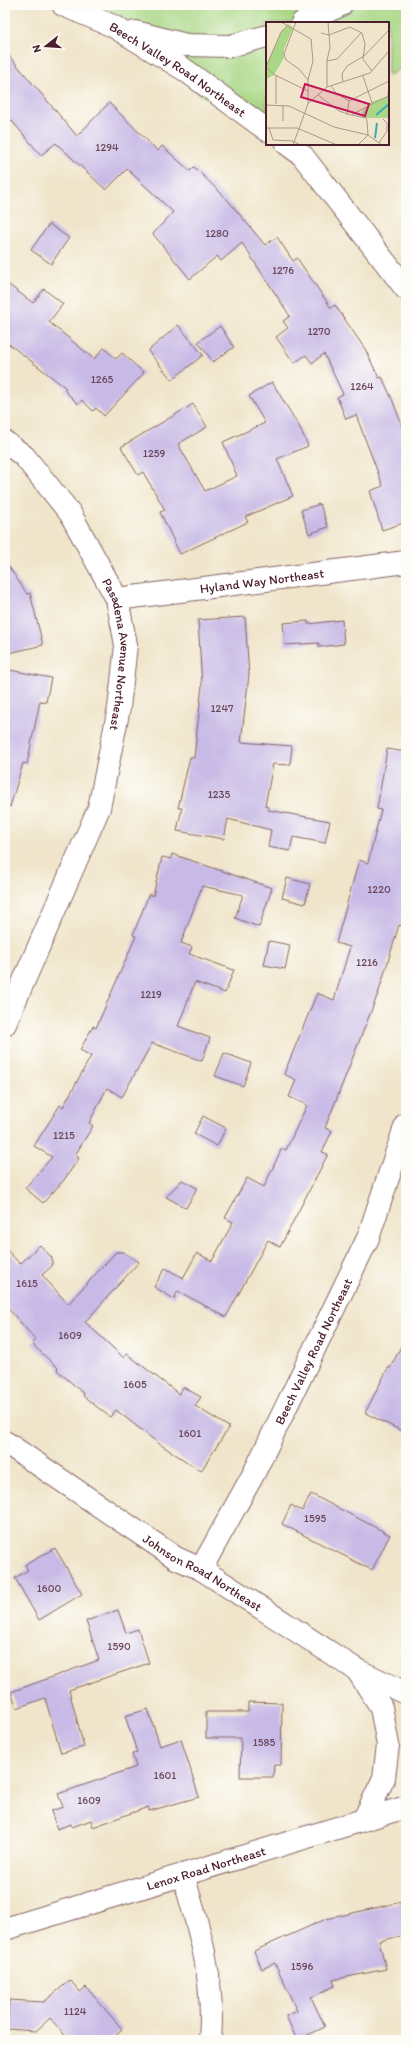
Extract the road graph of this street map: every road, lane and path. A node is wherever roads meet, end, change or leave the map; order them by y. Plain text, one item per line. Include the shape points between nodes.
1 (63, 5) edge
2 (341, 5) edge
3 (304, 22) edge
4 (113, 26) junction
5 (266, 36) edge
6 (266, 129) edge
7 (288, 145) edge
8 (406, 289) edge
9 (5, 442) edge
10 (406, 562) edge
11 (117, 599) junction
12 (5, 1024) edge
13 (406, 1124) edge
14 (5, 1442) edge
15 (201, 1569) junction
16 (357, 1670) junction
17 (406, 1693) edge
18 (406, 1807) edge
19 (364, 1819) junction
20 (183, 1875) junction
21 (5, 1929) edge
22 (210, 2040) edge

1 - 4 street, Beech Valley Road Northeast
2 - 3 street
4 - 5 street via 186,45 230,46
4 - 6 street, Beech Valley Road Northeast via 184,70
7 - 8 street via 302,155
9 - 11 street, Pasadena Avenue Northeast via 24,456 70,513
10 - 11 street, Hyland Way Northeast
11 - 12 street, Pasadena Avenue Northeast via 126,645 119,708 98,808
13 - 15 street, Beech Valley Road Northeast via 368,1238 254,1473
14 - 15 street, Johnson Road Northeast via 176,1558
15 - 16 street, Johnson Road Northeast
16 - 17 street, Johnson Road Northeast
16 - 19 street via 381,1708 388,1745 384,1778
18 - 19 street, Lenox Road Northeast
19 - 20 street, Lenox Road Northeast
20 - 21 street, Lenox Road Northeast
20 - 22 street via 202,1935 209,1971 212,2018

